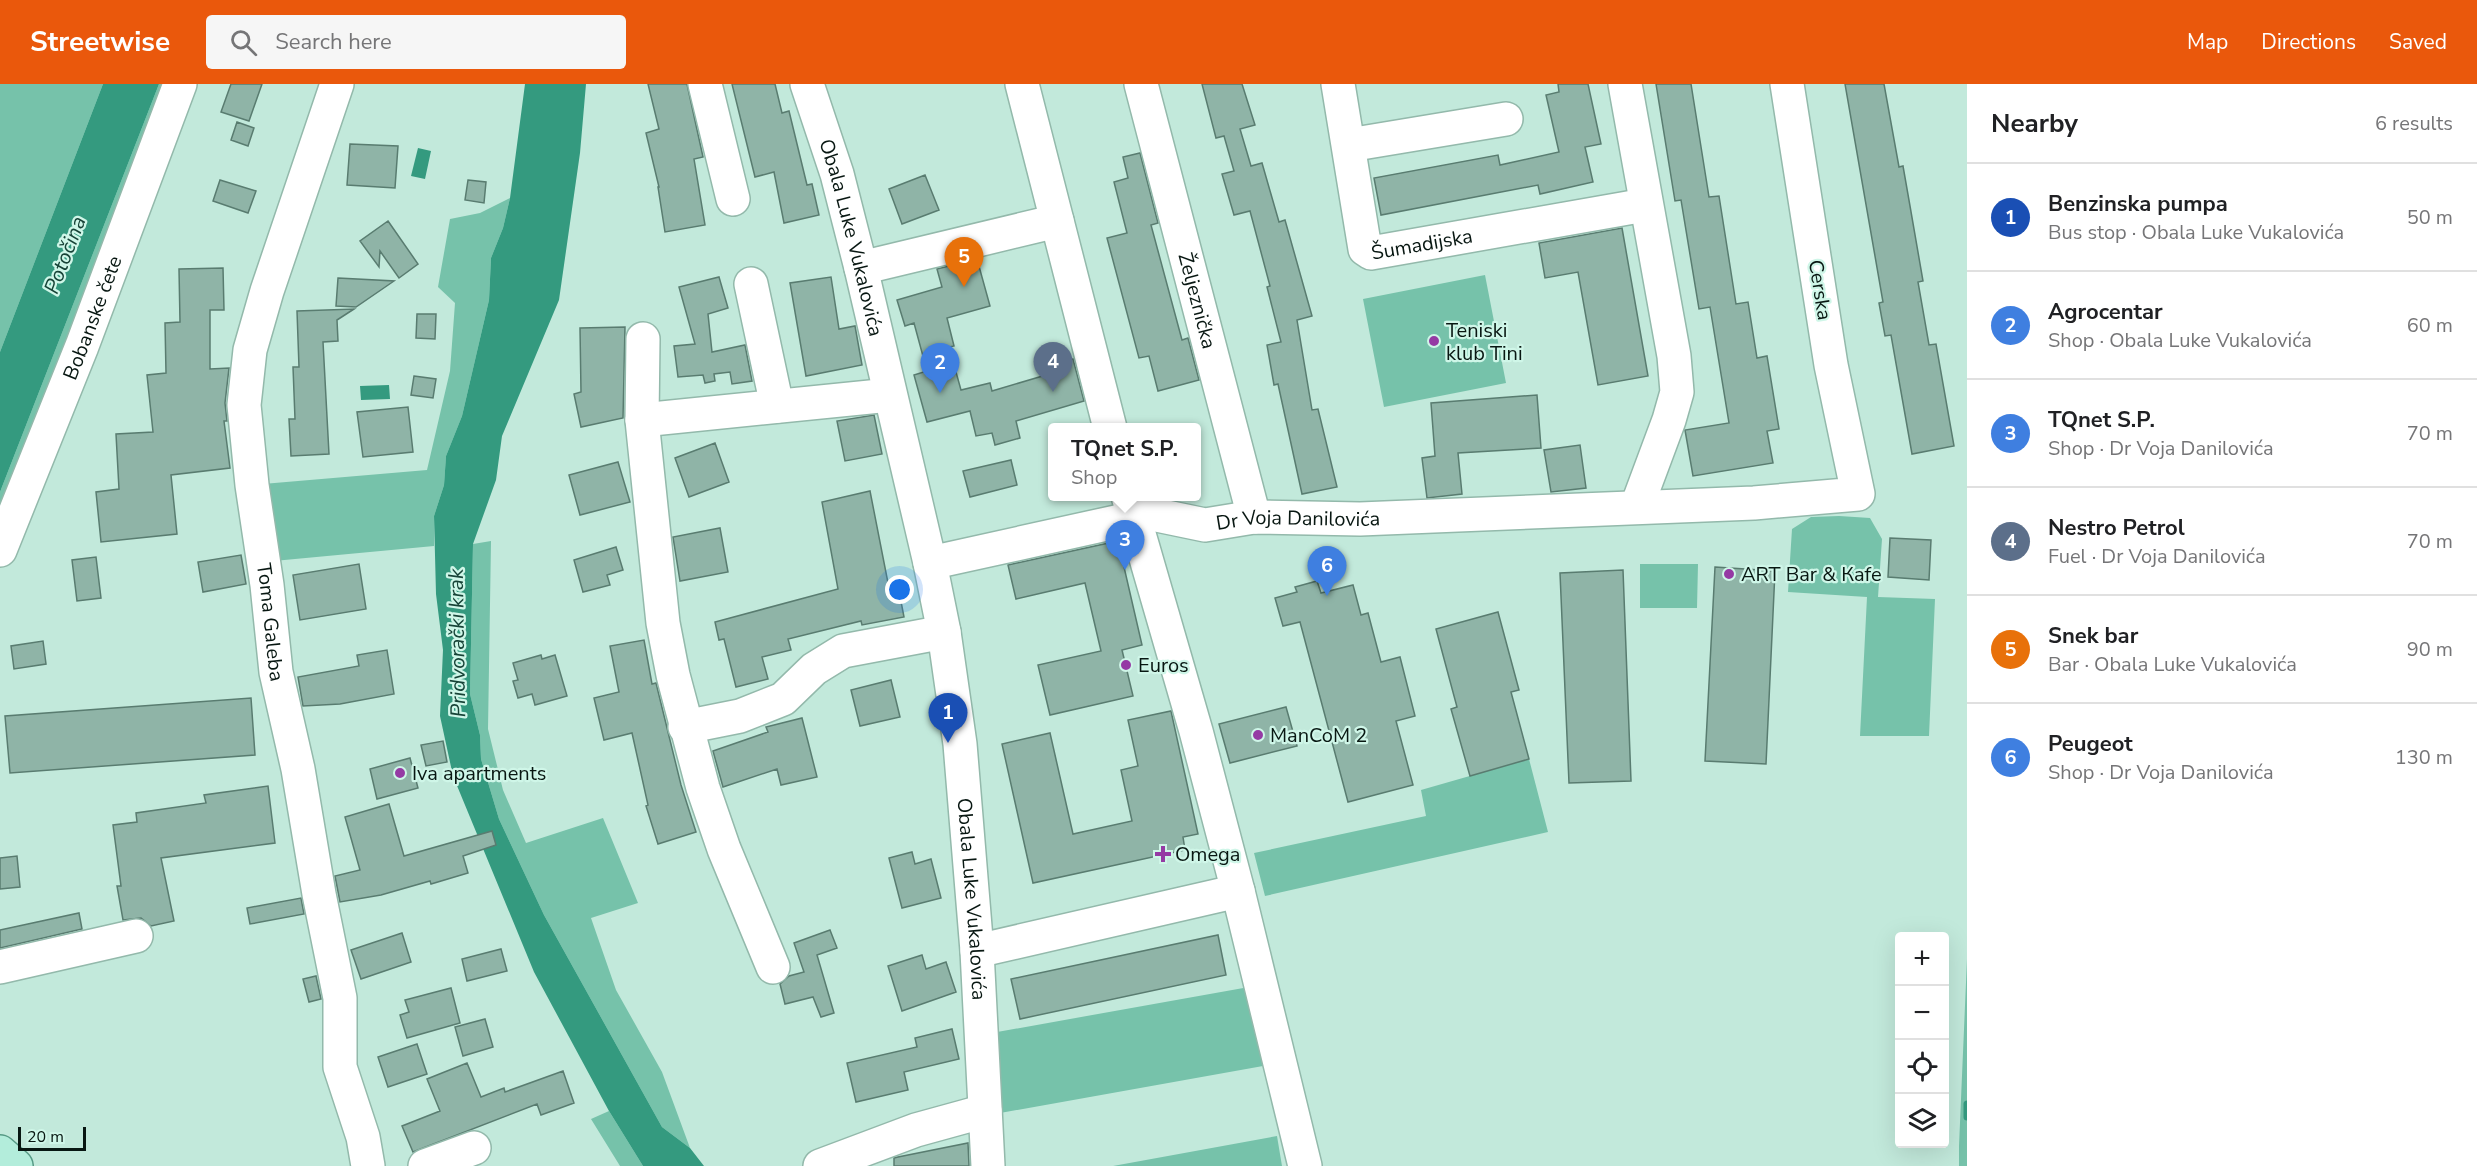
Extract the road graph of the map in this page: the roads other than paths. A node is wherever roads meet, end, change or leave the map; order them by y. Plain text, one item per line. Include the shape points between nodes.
1 (180, 84) edge
2 (338, 84) edge
3 (705, 84) edge
4 (807, 84) edge
5 (1022, 84) edge
6 (1142, 84) edge
7 (1338, 84) edge
8 (1625, 84) edge
9 (1787, 84) edge
10 (1506, 119) dead end
11 (1349, 145) junction
12 (733, 199) dead end
13 (1645, 205) junction
14 (1057, 221) junction
15 (861, 268) junction
16 (751, 284) dead end
17 (643, 339) dead end
18 (890, 395) junction
19 (777, 406) junction
20 (642, 420) junction
21 (1109, 423) edge
22 (1858, 494) joint
23 (1637, 506) junction
24 (1130, 507) edge
25 (1254, 517) junction
26 (0, 550) edge
27 (930, 563) junction
28 (944, 632) junction
29 (685, 727) junction
30 (1238, 891) junction
31 (136, 936) dead end
32 (977, 951) junction
33 (0, 967) edge
34 (773, 967) dead end
35 (985, 1111) junction
36 (474, 1148) dead end
37 (0, 1152) edge
38 (1305, 1165) edge
39 (16, 1166) edge
40 (368, 1166) edge
41 (425, 1166) edge
42 (820, 1166) edge
43 (988, 1166) edge

1 - 26 street, Bobanske čete
2 - 40 street, Toma Galeba via 267,291 250,350 244,405 276,672 340,998 340,1067 363,1137
3 - 12 street
4 - 15 street, Obala Luke Vukalovića via 837,174
5 - 14 street
6 - 25 street, Željeznička
7 - 11 street, Šumadijska
8 - 13 street
9 - 22 street, Cerska via 1831,365
10 - 11 street
11 - 13 street, Šumadijska via 1365,249 1371,253
13 - 23 street via 1674,356 1677,392
14 - 15 street
14 - 21 street
15 - 18 street, Obala Luke Vukalovića
16 - 19 street
17 - 20 street
18 - 19 street
18 - 27 street, Obala Luke Vukalovića
19 - 20 street
20 - 29 street via 663,623
22 - 23 street, Dr Voja Danilovića via 1754,503
23 - 25 street, Dr Voja Danilovića via 1360,519
24 - 25 street, Dr Voja Danilovića via 1206,525
24 - 27 street, Dr Voja Danilovića
24 - 30 street
27 - 28 street, Obala Luke Vukalovića
28 - 29 street via 843,651 814,669 783,699 740,716
28 - 32 street, Obala Luke Vukalovića via 960,744
29 - 34 street via 724,849
30 - 32 street
30 - 38 street
31 - 33 street
32 - 35 street, Obala Luke Vukalovića
35 - 42 street via 916,1130
35 - 43 street, Obala Luke Vukalovića
36 - 41 street
37 - 39 main road

